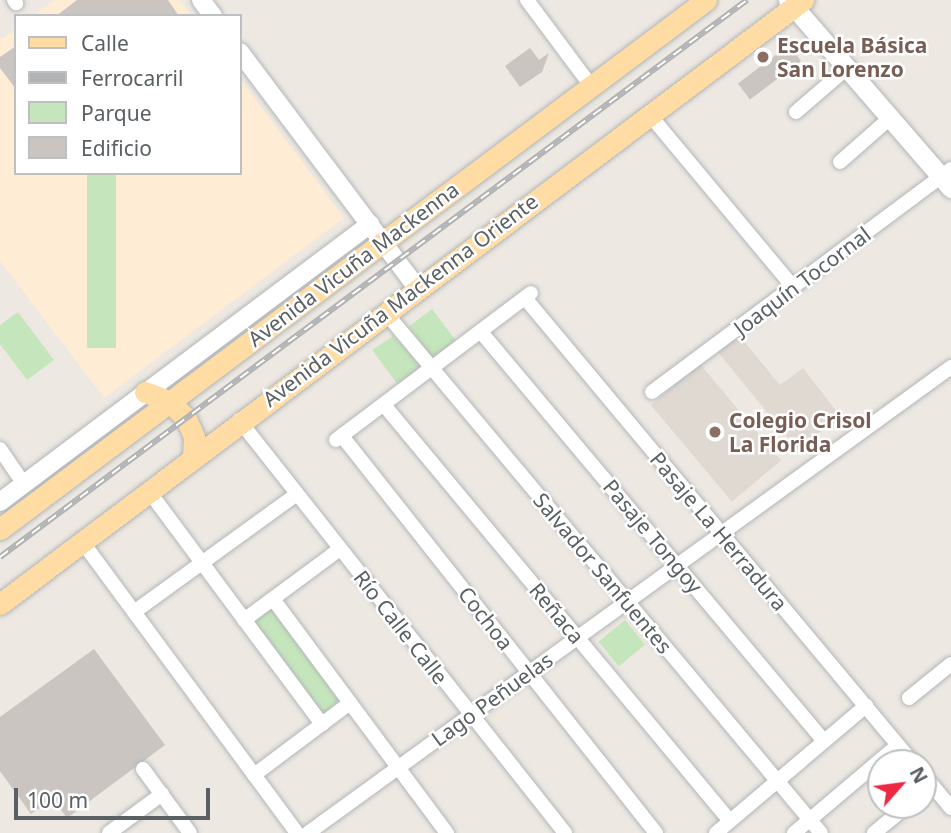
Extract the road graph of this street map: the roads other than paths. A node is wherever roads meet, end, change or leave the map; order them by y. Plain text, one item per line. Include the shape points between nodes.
1 (527, 0) edge
2 (701, 1) edge
3 (794, 2) edge
4 (242, 54) edge
5 (846, 68) junction
6 (591, 86) junction
7 (796, 112) dead end
8 (649, 114) junction
9 (890, 118) junction
10 (840, 162) dead end
11 (948, 178) edge
12 (376, 233) junction
13 (793, 287) junction
14 (417, 288) junction
15 (385, 312) junction
16 (481, 332) junction
17 (951, 368) edge
18 (432, 369) junction
19 (145, 392) junction
20 (652, 392) dead end
21 (169, 401) junction
22 (384, 405) junction
23 (239, 420) junction
24 (0, 449) edge
25 (193, 455) junction
26 (24, 484) junction
27 (148, 490) junction
28 (297, 494) junction
29 (3, 519) edge
30 (723, 535) junction
31 (81, 540) junction
32 (340, 549) junction
33 (202, 563) junction
34 (679, 567) junction
35 (273, 599) junction
36 (628, 603) junction
37 (0, 604) edge
38 (134, 612) junction
39 (244, 620) junction
40 (578, 638) junction
41 (951, 664) edge
42 (529, 673) junction
43 (909, 698) dead end
44 (351, 703) junction
45 (866, 706) junction
46 (471, 714) junction
47 (322, 724) junction
48 (824, 741) junction
49 (898, 745) junction
50 (902, 749) edge
51 (398, 767) junction
52 (143, 769) dead end
53 (254, 775) junction
54 (777, 781) junction
55 (162, 794) junction
56 (937, 795) edge
57 (951, 808) edge
58 (810, 819) junction
59 (891, 819) edge
60 (730, 821) junction
61 (445, 832) edge
62 (109, 833) edge
63 (190, 833) edge
64 (297, 833) edge
65 (308, 833) edge
66 (565, 833) edge
67 (656, 833) edge
68 (716, 833) edge
69 (794, 833) edge
70 (821, 833) edge
71 (874, 833) edge

1 - 6 street
2 - 6 main road, Avenida Vicuña Mackenna
3 - 5 main road
3 - 8 main road, Avenida Vicuña Mackenna Oriente
4 - 12 street
5 - 7 street
5 - 9 main road
6 - 12 main road, Avenida Vicuña Mackenna
8 - 13 street
8 - 14 main road, Avenida Vicuña Mackenna Oriente
9 - 10 street
9 - 11 main road
11 - 13 street, Joaquín Tocornal
12 - 14 street
12 - 19 street
12 - 21 main road, Avenida Vicuña Mackenna
13 - 20 street, Joaquín Tocornal
14 - 15 main road, Avenida Vicuña Mackenna Oriente
15 - 18 street, Salvador Sanfuentes
15 - 23 main road, Avenida Vicuña Mackenna Oriente
16 - 18 street
16 - 30 street, Pasaje La Herradura via 528,296
16 - 34 street, Pasaje Tongoy
17 - 30 street, Lago Peñuelas
18 - 22 street
18 - 36 street, Salvador Sanfuentes
19 - 21 main road
19 - 26 street
21 - 25 main road via 192,428
21 - 29 main road, Avenida Vicuña Mackenna
22 - 40 street, Reñaca
22 - 42 street, Cochoa via 338,438
23 - 25 main road, Avenida Vicuña Mackenna Oriente
23 - 28 street, Río Calle Calle
24 - 26 street
25 - 27 main road, Avenida Vicuña Mackenna Oriente
26 - 29 street
27 - 31 main road, Avenida Vicuña Mackenna Oriente
27 - 33 street
28 - 32 street, Río Calle Calle
28 - 33 street
30 - 34 street, Lago Peñuelas
30 - 45 street, Pasaje La Herradura
31 - 37 main road, Avenida Vicuña Mackenna Oriente
31 - 38 street
32 - 35 street
32 - 46 street, Río Calle Calle
33 - 38 street
33 - 39 street
34 - 36 street, Lago Peñuelas
34 - 48 street, Pasaje Tongoy
35 - 39 street
35 - 44 street
36 - 40 street, Lago Peñuelas
36 - 54 street, Salvador Sanfuentes
38 - 53 street
39 - 47 street
40 - 42 street, Lago Peñuelas
40 - 60 street, Reñaca
41 - 43 street
42 - 46 street, Lago Peñuelas
42 - 67 street, Cochoa
44 - 47 street
44 - 51 street
45 - 48 street
45 - 49 street, Pasaje La Herradura
46 - 51 street, Lago Peñuelas
46 - 66 street, Río Calle Calle
47 - 53 street
48 - 54 street
49 - 50 street, Pasaje La Herradura
49 - 58 street
51 - 61 street
51 - 65 street, Lago Peñuelas
52 - 55 street
53 - 64 street
54 - 58 street, Salvador Sanfuentes
54 - 60 street
55 - 62 street
55 - 63 street
56 - 57 street
58 - 69 street
58 - 70 street, Salvador Sanfuentes
59 - 71 street
60 - 68 street

